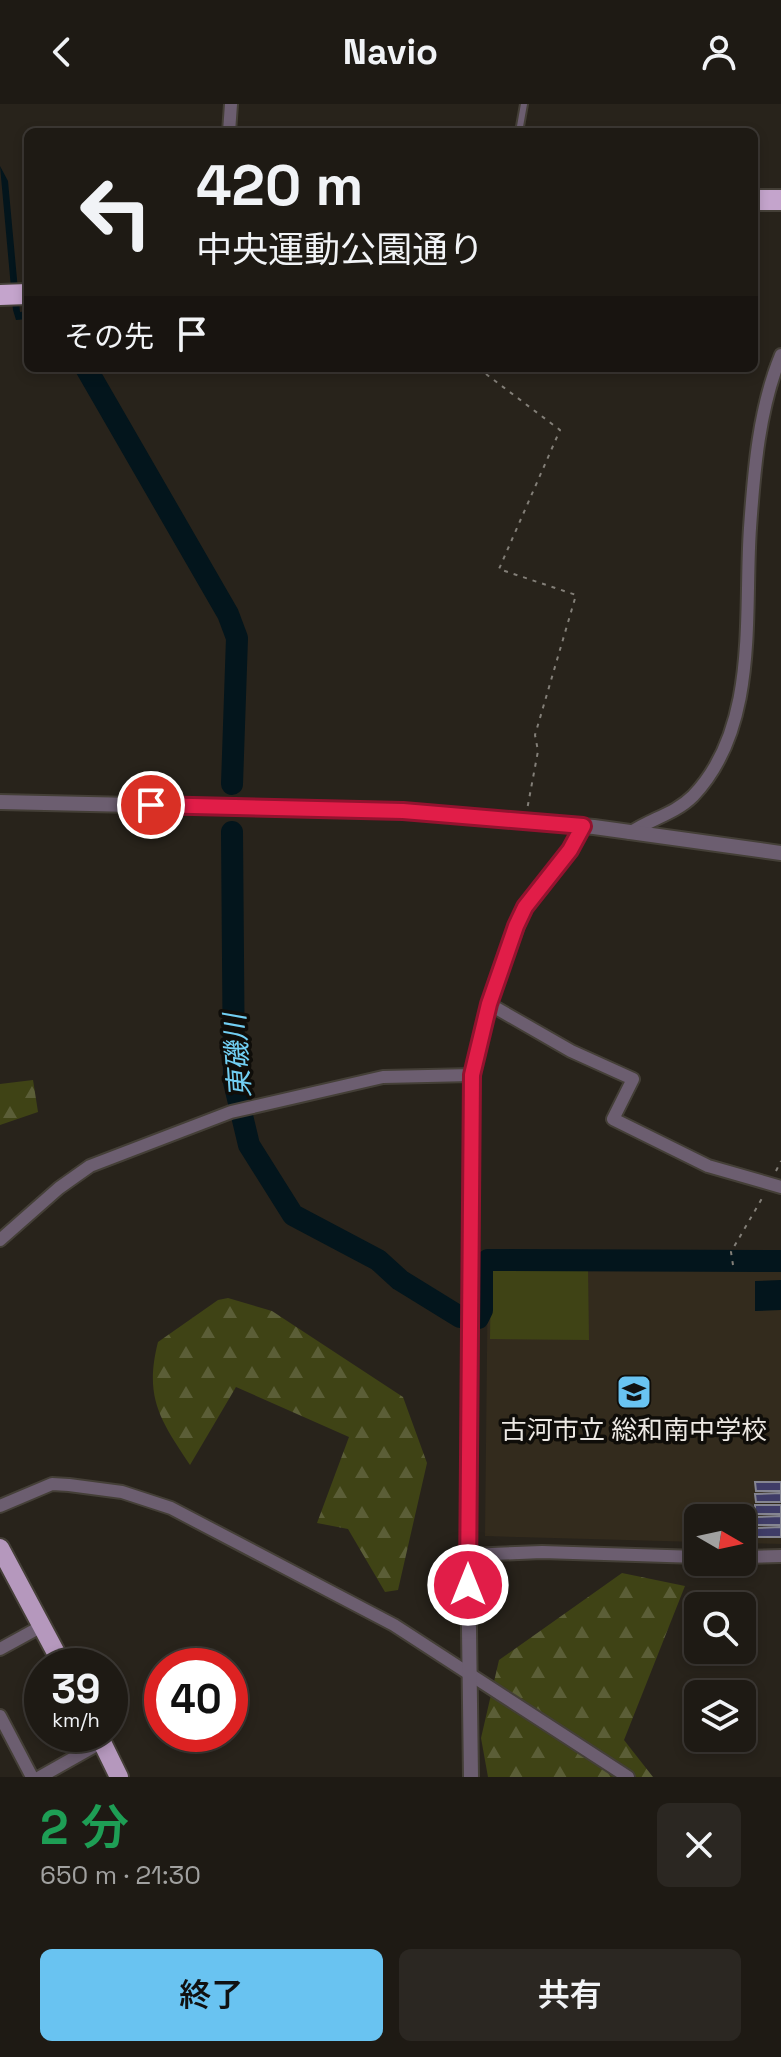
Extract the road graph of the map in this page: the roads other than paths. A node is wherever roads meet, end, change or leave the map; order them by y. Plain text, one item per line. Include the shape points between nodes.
1 (231, 104) edge
2 (524, 104) edge
3 (229, 128) edge
4 (520, 128) edge
5 (758, 200) edge
6 (781, 200) edge
7 (24, 294) edge
8 (0, 295) edge
9 (781, 355) edge
10 (0, 802) edge
11 (583, 826) junction
12 (630, 833) junction
13 (781, 853) edge
14 (489, 1004) junction
15 (472, 1075) junction
16 (775, 1185) edge
17 (0, 1240) edge
18 (0, 1506) edge
19 (0, 1548) edge
20 (468, 1555) junction
21 (781, 1556) edge
22 (684, 1557) edge
23 (756, 1557) edge
24 (6, 1568) edge
25 (42, 1626) junction
26 (54, 1648) edge
27 (0, 1649) edge
28 (470, 1673) junction
29 (0, 1716) edge
30 (78, 1752) edge
31 (107, 1752) edge
32 (32, 1777) edge
33 (40, 1777) edge
34 (119, 1777) edge
35 (471, 1777) edge
36 (628, 1777) edge

1 - 3 street
2 - 4 lane
5 - 6 highway
7 - 8 highway
9 - 12 street via 766,392 735,720 720,759 692,797
10 - 11 street via 335,808
11 - 12 street
11 - 14 street via 525,907
12 - 13 street
14 - 15 street
14 - 16 street via 633,1079 613,1119 708,1166
15 - 17 street via 383,1077 237,1110 90,1166
15 - 20 street
18 - 28 street via 52,1484 90,1485 171,1508 314,1580
19 - 24 main road
20 - 22 street
20 - 28 street
21 - 23 street
24 - 25 main road
25 - 26 main road
25 - 27 street
28 - 35 street
28 - 36 street
29 - 32 street
30 - 33 street
31 - 34 main road

